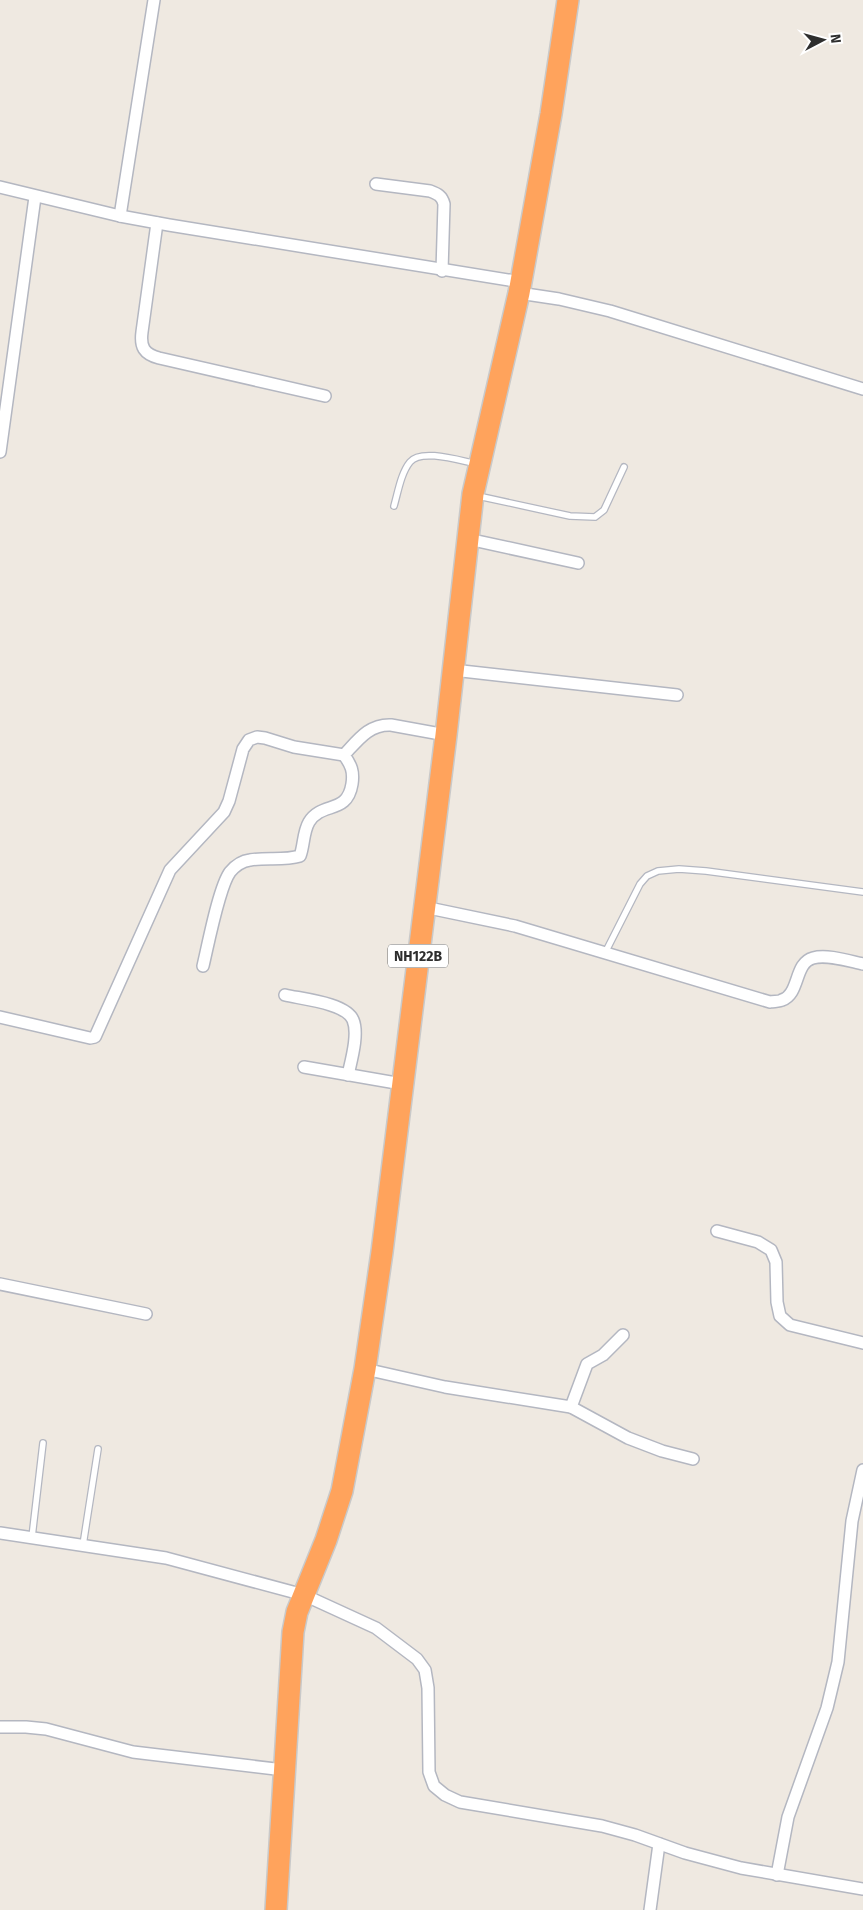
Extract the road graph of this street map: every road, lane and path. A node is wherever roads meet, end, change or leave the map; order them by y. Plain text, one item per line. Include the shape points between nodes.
1 (154, 0) edge
2 (568, 0) edge
3 (376, 184) dead end
4 (0, 187) edge
5 (35, 197) junction
6 (120, 216) junction
7 (157, 223) junction
8 (442, 271) junction
9 (520, 288) junction
10 (863, 388) edge
11 (325, 396) dead end
12 (0, 452) edge
13 (479, 464) junction
14 (624, 467) dead end
15 (473, 494) junction
16 (394, 506) dead end
17 (468, 539) junction
18 (578, 562) dead end
19 (453, 670) junction
20 (677, 695) dead end
21 (446, 735) junction
22 (344, 755) junction
23 (863, 892) edge
24 (424, 907) junction
25 (605, 953) junction
26 (863, 964) edge
27 (203, 966) dead end
28 (285, 995) dead end
29 (0, 1017) edge
30 (304, 1067) dead end
31 (348, 1075) junction
32 (402, 1084) junction
33 (717, 1231) dead end
34 (0, 1284) edge
35 (146, 1314) dead end
36 (623, 1335) dead end
37 (863, 1343) edge
38 (365, 1369) junction
39 (571, 1407) junction
40 (43, 1443) dead end
41 (98, 1449) dead end
42 (693, 1459) dead end
43 (863, 1470) edge
44 (860, 1497) edge
45 (0, 1533) edge
46 (32, 1537) junction
47 (83, 1545) junction
48 (304, 1594) junction
49 (0, 1728) edge
50 (284, 1770) junction
51 (659, 1844) junction
52 (778, 1875) junction
53 (863, 1890) edge
54 (276, 1910) edge
55 (650, 1910) edge

1 - 6 street
2 - 9 highway, NH122B
3 - 8 street via 430,191 442,198
4 - 5 street
5 - 6 street
5 - 12 street
6 - 7 street
7 - 8 street
7 - 11 street via 142,332 144,351 150,356
8 - 9 street
9 - 10 street via 610,311
9 - 13 highway, NH122B
13 - 15 highway, NH122B
13 - 16 lane via 419,455 405,469
14 - 15 lane via 604,510 595,517 570,516
15 - 17 highway, NH122B
17 - 18 street
17 - 19 highway, NH122B
19 - 20 street
19 - 21 highway, NH122B
21 - 22 street via 383,725 368,729
21 - 24 highway, NH122B
22 - 27 street via 353,771 350,794 342,803 309,821 300,856 250,860 230,872
22 - 29 street via 265,738 249,740 243,749 224,812 176,861 167,875 95,1037
23 - 25 lane via 706,871 658,871 640,884
24 - 25 street via 514,926
24 - 32 highway, NH122B
25 - 26 street via 770,1002 782,1000 790,994 805,962 814,958
28 - 31 street via 347,1011 354,1020 355,1032
30 - 31 street
31 - 32 street
32 - 38 highway, NH122B
33 - 37 street via 758,1242 771,1250 776,1262 776,1302 780,1316 790,1325
34 - 35 street
36 - 39 street via 602,1355 586,1364
38 - 39 street via 429,1384
38 - 48 highway, NH122B via 342,1491
39 - 42 street via 628,1438
40 - 46 lane
41 - 47 lane
43 - 44 street
44 - 52 street via 852,1521 838,1662 827,1708 788,1817
45 - 46 street
46 - 47 street
47 - 48 street via 166,1558
48 - 50 highway, NH122B via 293,1632
48 - 51 street via 376,1628 417,1659 426,1670 429,1772 434,1786 445,1796 460,1802 602,1826
49 - 50 street via 46,1729 133,1752
50 - 54 highway, NH122B
51 - 52 street via 707,1860
51 - 55 street
52 - 53 street

